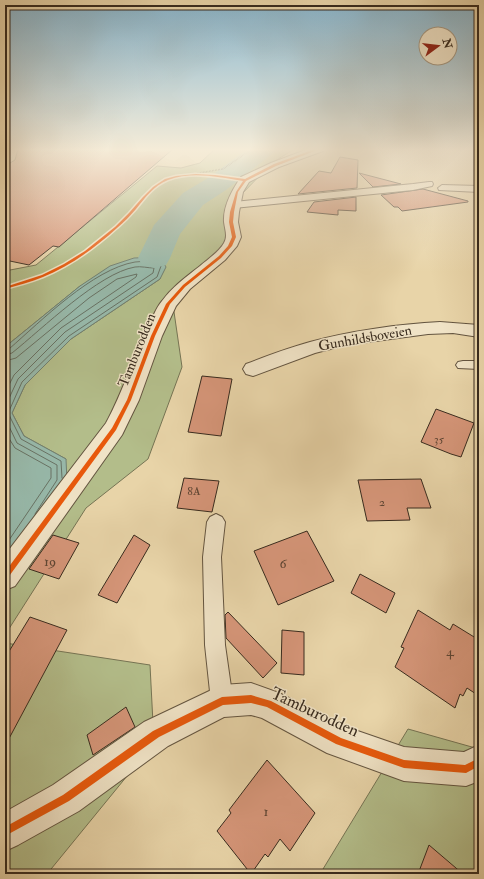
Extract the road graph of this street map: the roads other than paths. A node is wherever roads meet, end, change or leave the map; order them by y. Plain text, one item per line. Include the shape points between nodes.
1 (237, 190) edge
2 (383, 190) edge
3 (234, 205) junction
4 (479, 331) edge
5 (463, 365) dead end
6 (479, 365) edge
7 (253, 369) dead end
8 (216, 522) dead end
9 (5, 576) edge
10 (222, 701) junction
11 (479, 762) edge
12 (5, 832) edge

1 - 3 street, Tamburodden
2 - 3 lane
3 - 9 street, Tamburodden via 231,222 234,237 230,246 184,286 168,304 129,400 114,429
4 - 7 street, Gunhildsboveien via 444,327 338,340
5 - 6 lane
8 - 10 lane via 212,556 216,646
10 - 11 street, Tamburodden via 251,699 268,704 339,741 404,764 466,769
10 - 12 street, Tamburodden via 156,734 66,798

